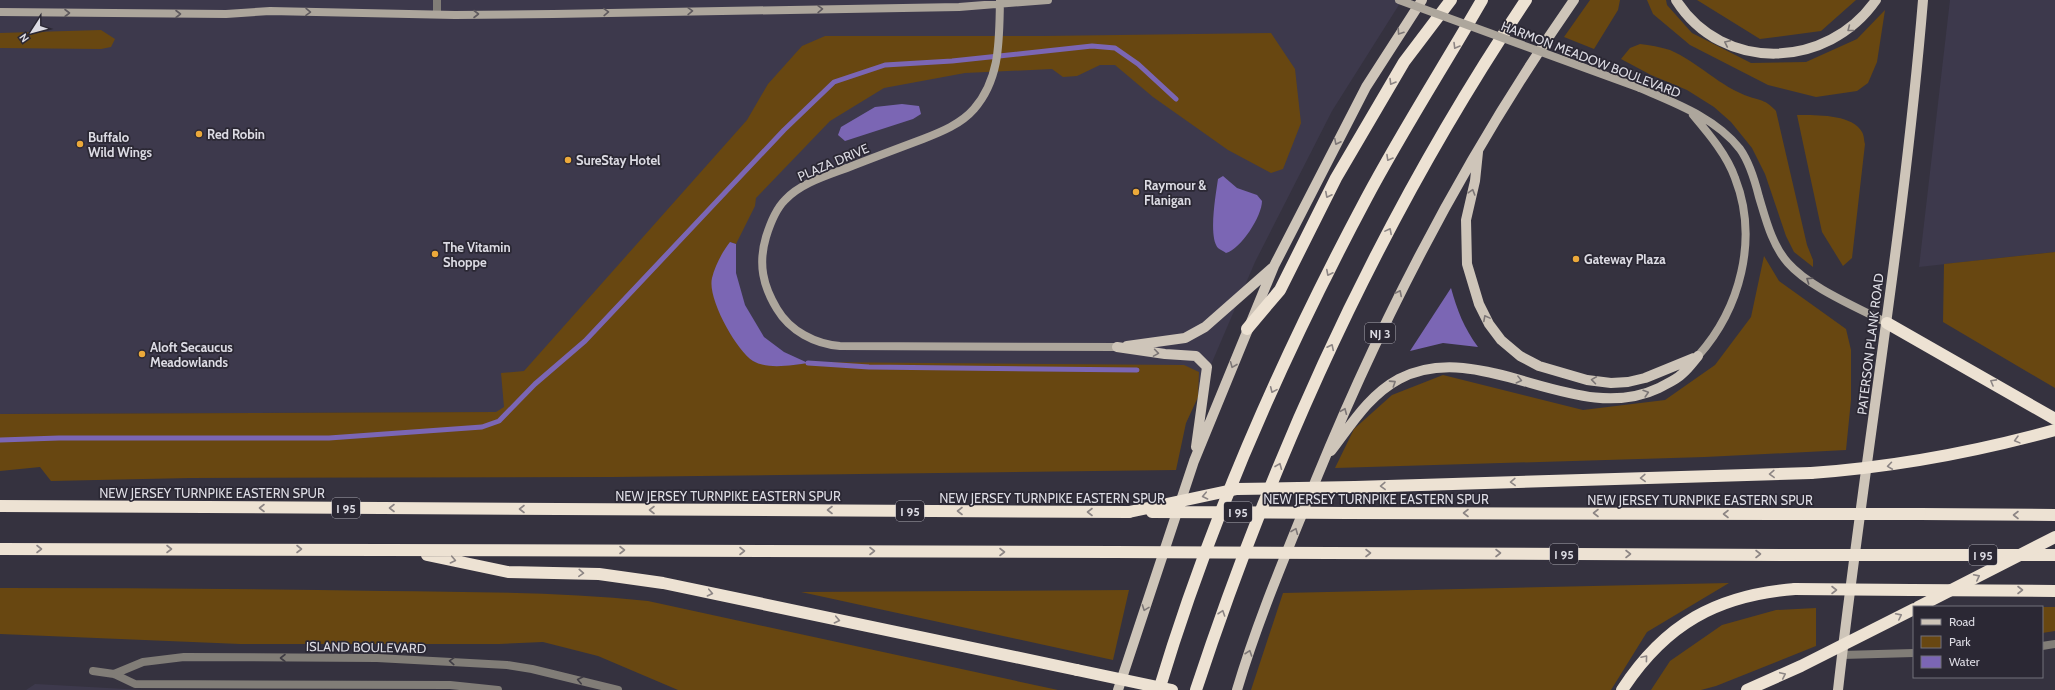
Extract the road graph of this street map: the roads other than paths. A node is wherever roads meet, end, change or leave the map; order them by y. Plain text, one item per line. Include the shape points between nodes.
1 (437, 0) edge
2 (1048, 0) edge
3 (1399, 0) edge
4 (1422, 0) edge
5 (1451, 0) edge
6 (1482, 0) edge
7 (1526, 0) edge
8 (1574, 0) edge
9 (1676, 0) edge
10 (1876, 0) edge
11 (1923, 0) edge
12 (1000, 2) edge
13 (0, 12) edge
14 (437, 14) junction
15 (1688, 109) junction
16 (1478, 149) junction
17 (1274, 266) junction
18 (1887, 322) junction
19 (1247, 329) junction
20 (1117, 347) junction
21 (1698, 356) junction
22 (2055, 419) edge
23 (2055, 430) edge
24 (1194, 461) junction
25 (1322, 464) junction
26 (0, 506) edge
27 (1129, 512) junction
28 (2055, 515) edge
29 (2055, 537) edge
30 (0, 549) edge
31 (401, 550) junction
32 (2055, 555) edge
33 (2055, 590) edge
34 (1920, 606) edge
35 (1913, 610) edge
36 (2055, 644) edge
37 (2043, 646) edge
38 (1913, 653) edge
39 (1842, 654) junction
40 (93, 671) dead end
41 (114, 674) junction
42 (498, 690) edge
43 (618, 690) edge
44 (1118, 690) edge
45 (1159, 690) edge
46 (1172, 690) edge
47 (1196, 690) edge
48 (1238, 690) edge
49 (1622, 690) edge
50 (1747, 690) edge
51 (1838, 690) edge

1 - 14 street
2 - 12 street
3 - 15 street, HARMON MEADOW BOULEVARD, bridge via 1640,88
4 -> 17 main road via 1366,87
5 -> 19 highway via 1404,62 1336,178 1280,290
6 -> 45 highway via 1366,198 1288,358 1214,531
47 -> 7 highway via 1249,541 1317,375 1368,271 1424,167
8 - 16 main road, NJ 3 via 1540,48
10 -> 9 main road via 1859,21 1824,45 1771,54 1752,52 1717,38 1702,28
11 - 18 main road, PATERSON PLANK ROAD
14 -> 12 street via 553,14
12 - 20 street, PLAZA DRIVE via 997,64 993,80 975,109 964,119 940,132 830,174 799,189 786,199 777,209 763,247 763,280 778,312 808,338 824,345
13 -> 14 street via 226,14 270,11
18 -> 15 street, HARMON MEADOW BOULEVARD via 1809,281 1788,264 1776,246 1750,168 1741,150 1726,134
15 - 21 street via 1710,135 1730,166 1740,192 1745,222 1744,255 1733,300 1725,319
21 -> 16 main road via 1645,378 1611,383 1587,380 1539,366 1520,356 1501,340 1479,304 1467,264 1466,220 1475,181
25 -> 16 main road, NJ 3 via 1394,303
17 - 19 main road
17 - 20 main road via 1195,333 1175,340
22 -> 18 highway
18 - 39 main road, PATERSON PLANK ROAD
19 -> 24 main road
20 -> 24 main road via 1196,356 1207,367
25 -> 21 main road via 1371,400 1399,379 1418,372 1452,368 1476,370 1582,396 1627,398 1649,393 1682,375
23 -> 27 highway, bridge via 1934,459 1854,470 1237,489
24 -> 44 main road
48 -> 25 main road, NJ 3 via 1266,604
27 -> 26 highway, NEW JERSEY TURNPIKE EASTERN SPUR / I 95
28 -> 27 highway, NEW JERSEY TURNPIKE EASTERN SPUR / I 95, bridge
34 -> 29 highway, bridge
30 -> 31 highway, I 95
31 -> 32 highway, I 95, bridge
31 -> 46 highway, bridge via 508,572 593,574 663,583
49 -> 33 highway, bridge via 1652,651 1693,618 1724,603 1758,594 1795,590
50 -> 35 highway, bridge
36 - 37 street
38 - 39 street
39 - 51 main road, PATERSON PLANK ROAD
40 - 41 street
41 - 42 street via 135,684 450,685
43 -> 41 street, ISLAND BOULEVARD via 507,665 385,659 184,657 143,662

